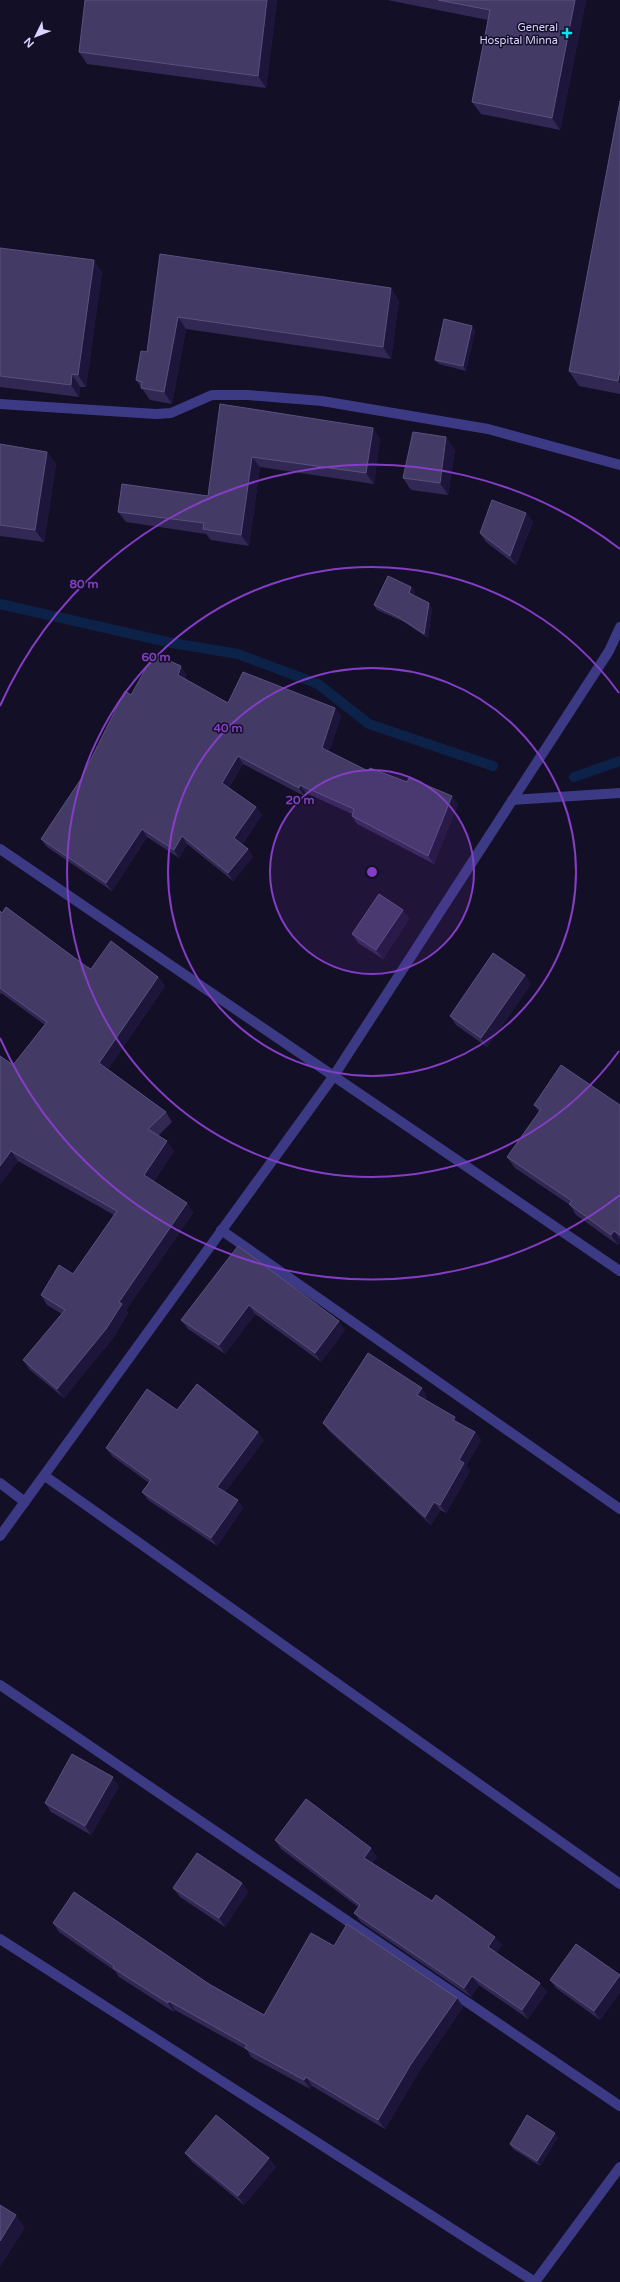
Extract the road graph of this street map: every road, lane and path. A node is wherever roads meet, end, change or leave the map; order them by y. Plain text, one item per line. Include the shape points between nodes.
1 (0, 404) edge
2 (620, 465) edge
3 (620, 627) edge
4 (620, 793) edge
5 (512, 800) junction
6 (0, 849) edge
7 (333, 1077) junction
8 (221, 1230) junction
9 (620, 1271) edge
10 (45, 1476) junction
11 (0, 1483) edge
12 (25, 1502) junction
13 (620, 1510) edge
14 (0, 1536) edge
15 (0, 1685) edge
16 (620, 1884) edge
17 (0, 1938) edge
18 (620, 2106) edge
19 (620, 2167) edge
20 (535, 2282) edge

1 - 2 street via 156,414 171,413 212,395 322,401 488,429
3 - 5 street via 609,651
4 - 5 street
5 - 7 street
6 - 7 street
7 - 8 street
7 - 9 street
8 - 10 street
8 - 13 street
10 - 12 street
10 - 16 street
11 - 12 street
12 - 14 street
15 - 18 street
17 - 20 street
19 - 20 street

